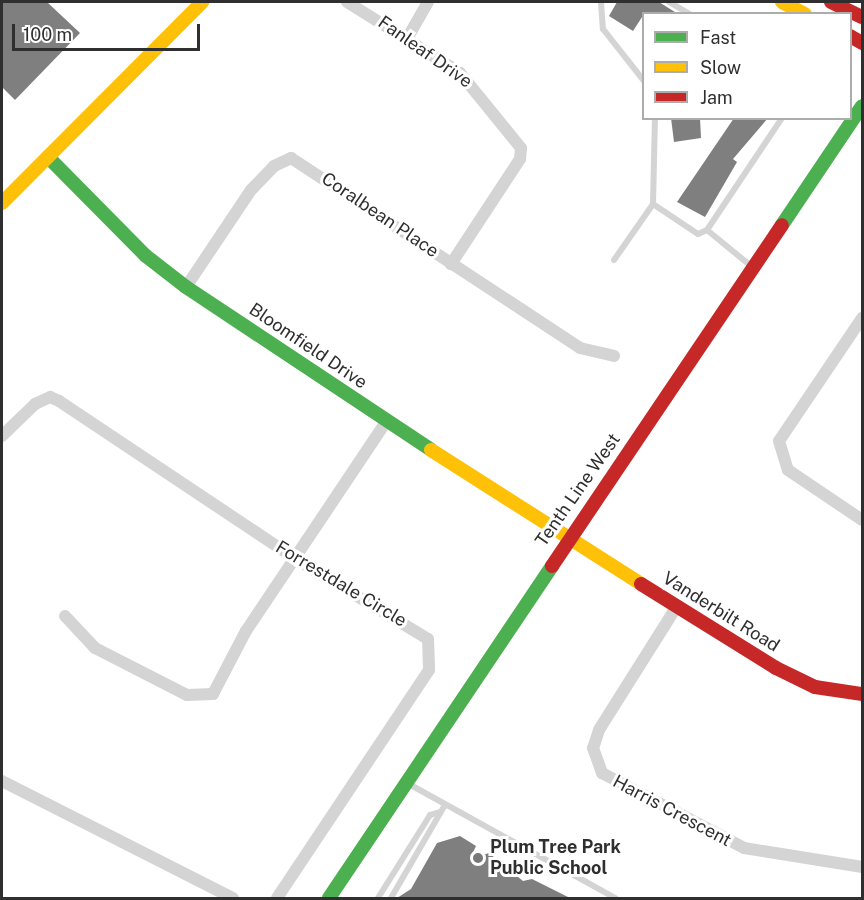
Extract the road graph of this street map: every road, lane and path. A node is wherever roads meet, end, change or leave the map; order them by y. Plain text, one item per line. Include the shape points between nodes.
1 (202, 2) edge
2 (347, 2) edge
3 (428, 2) edge
4 (601, 2) edge
5 (669, 2) edge
6 (782, 2) edge
7 (831, 2) edge
8 (686, 12) edge
9 (801, 12) edge
10 (852, 12) edge
11 (408, 38) junction
12 (642, 78) edge
13 (862, 106) edge
14 (655, 120) edge
15 (781, 120) edge
16 (48, 157) junction
17 (2, 203) edge
18 (653, 204) junction
19 (707, 230) junction
20 (614, 260) dead end
21 (451, 264) junction
22 (751, 266) junction
23 (186, 287) junction
24 (862, 318) edge
25 (614, 356) dead end
26 (387, 420) junction
27 (2, 436) edge
28 (862, 520) edge
29 (569, 540) junction
30 (296, 559) junction
31 (678, 606) junction
32 (65, 616) dead end
33 (862, 694) edge
34 (2, 781) edge
35 (407, 782) junction
36 (445, 805) junction
37 (440, 812) junction
38 (862, 867) edge
39 (233, 898) edge
40 (277, 898) edge
41 (329, 898) edge
42 (378, 898) edge
43 (392, 898) edge
44 (615, 898) edge

1 - 16 street
2 - 11 street, Fanleaf Drive
3 - 11 street
4 - 12 lane via 603,29
5 - 8 lane
6 - 9 street
7 - 10 street
11 - 21 street, Fanleaf Drive via 480,91 522,148 520,159
13 - 22 street, Tenth Line West
14 - 18 lane
15 - 19 lane
16 - 17 street
16 - 23 street, Bloomfield Drive via 146,256
18 - 19 lane via 698,234
18 - 20 lane
19 - 22 lane
21 - 23 street, Coralbean Place via 291,158 274,166 251,190
21 - 25 street, Coralbean Place via 580,348
22 - 29 street, Tenth Line West
23 - 26 street, Bloomfield Drive
24 - 28 street via 779,441 788,470
26 - 29 street, Bloomfield Drive
26 - 30 street
27 - 30 street, Forrestdale Circle via 34,404 50,397
29 - 31 street, Vanderbilt Road
29 - 35 street, Tenth Line West
30 - 32 street via 246,631 213,694 206,698 187,695 95,648
30 - 40 street, Forrestdale Circle via 418,631 428,639 432,661
31 - 33 street, Vanderbilt Road via 815,687
31 - 38 street, Harris Crescent via 599,730 593,748 602,773 744,848
34 - 39 street
35 - 36 lane
35 - 41 street, Tenth Line West
36 - 37 lane
36 - 44 lane
37 - 42 lane via 430,814
37 - 43 lane

